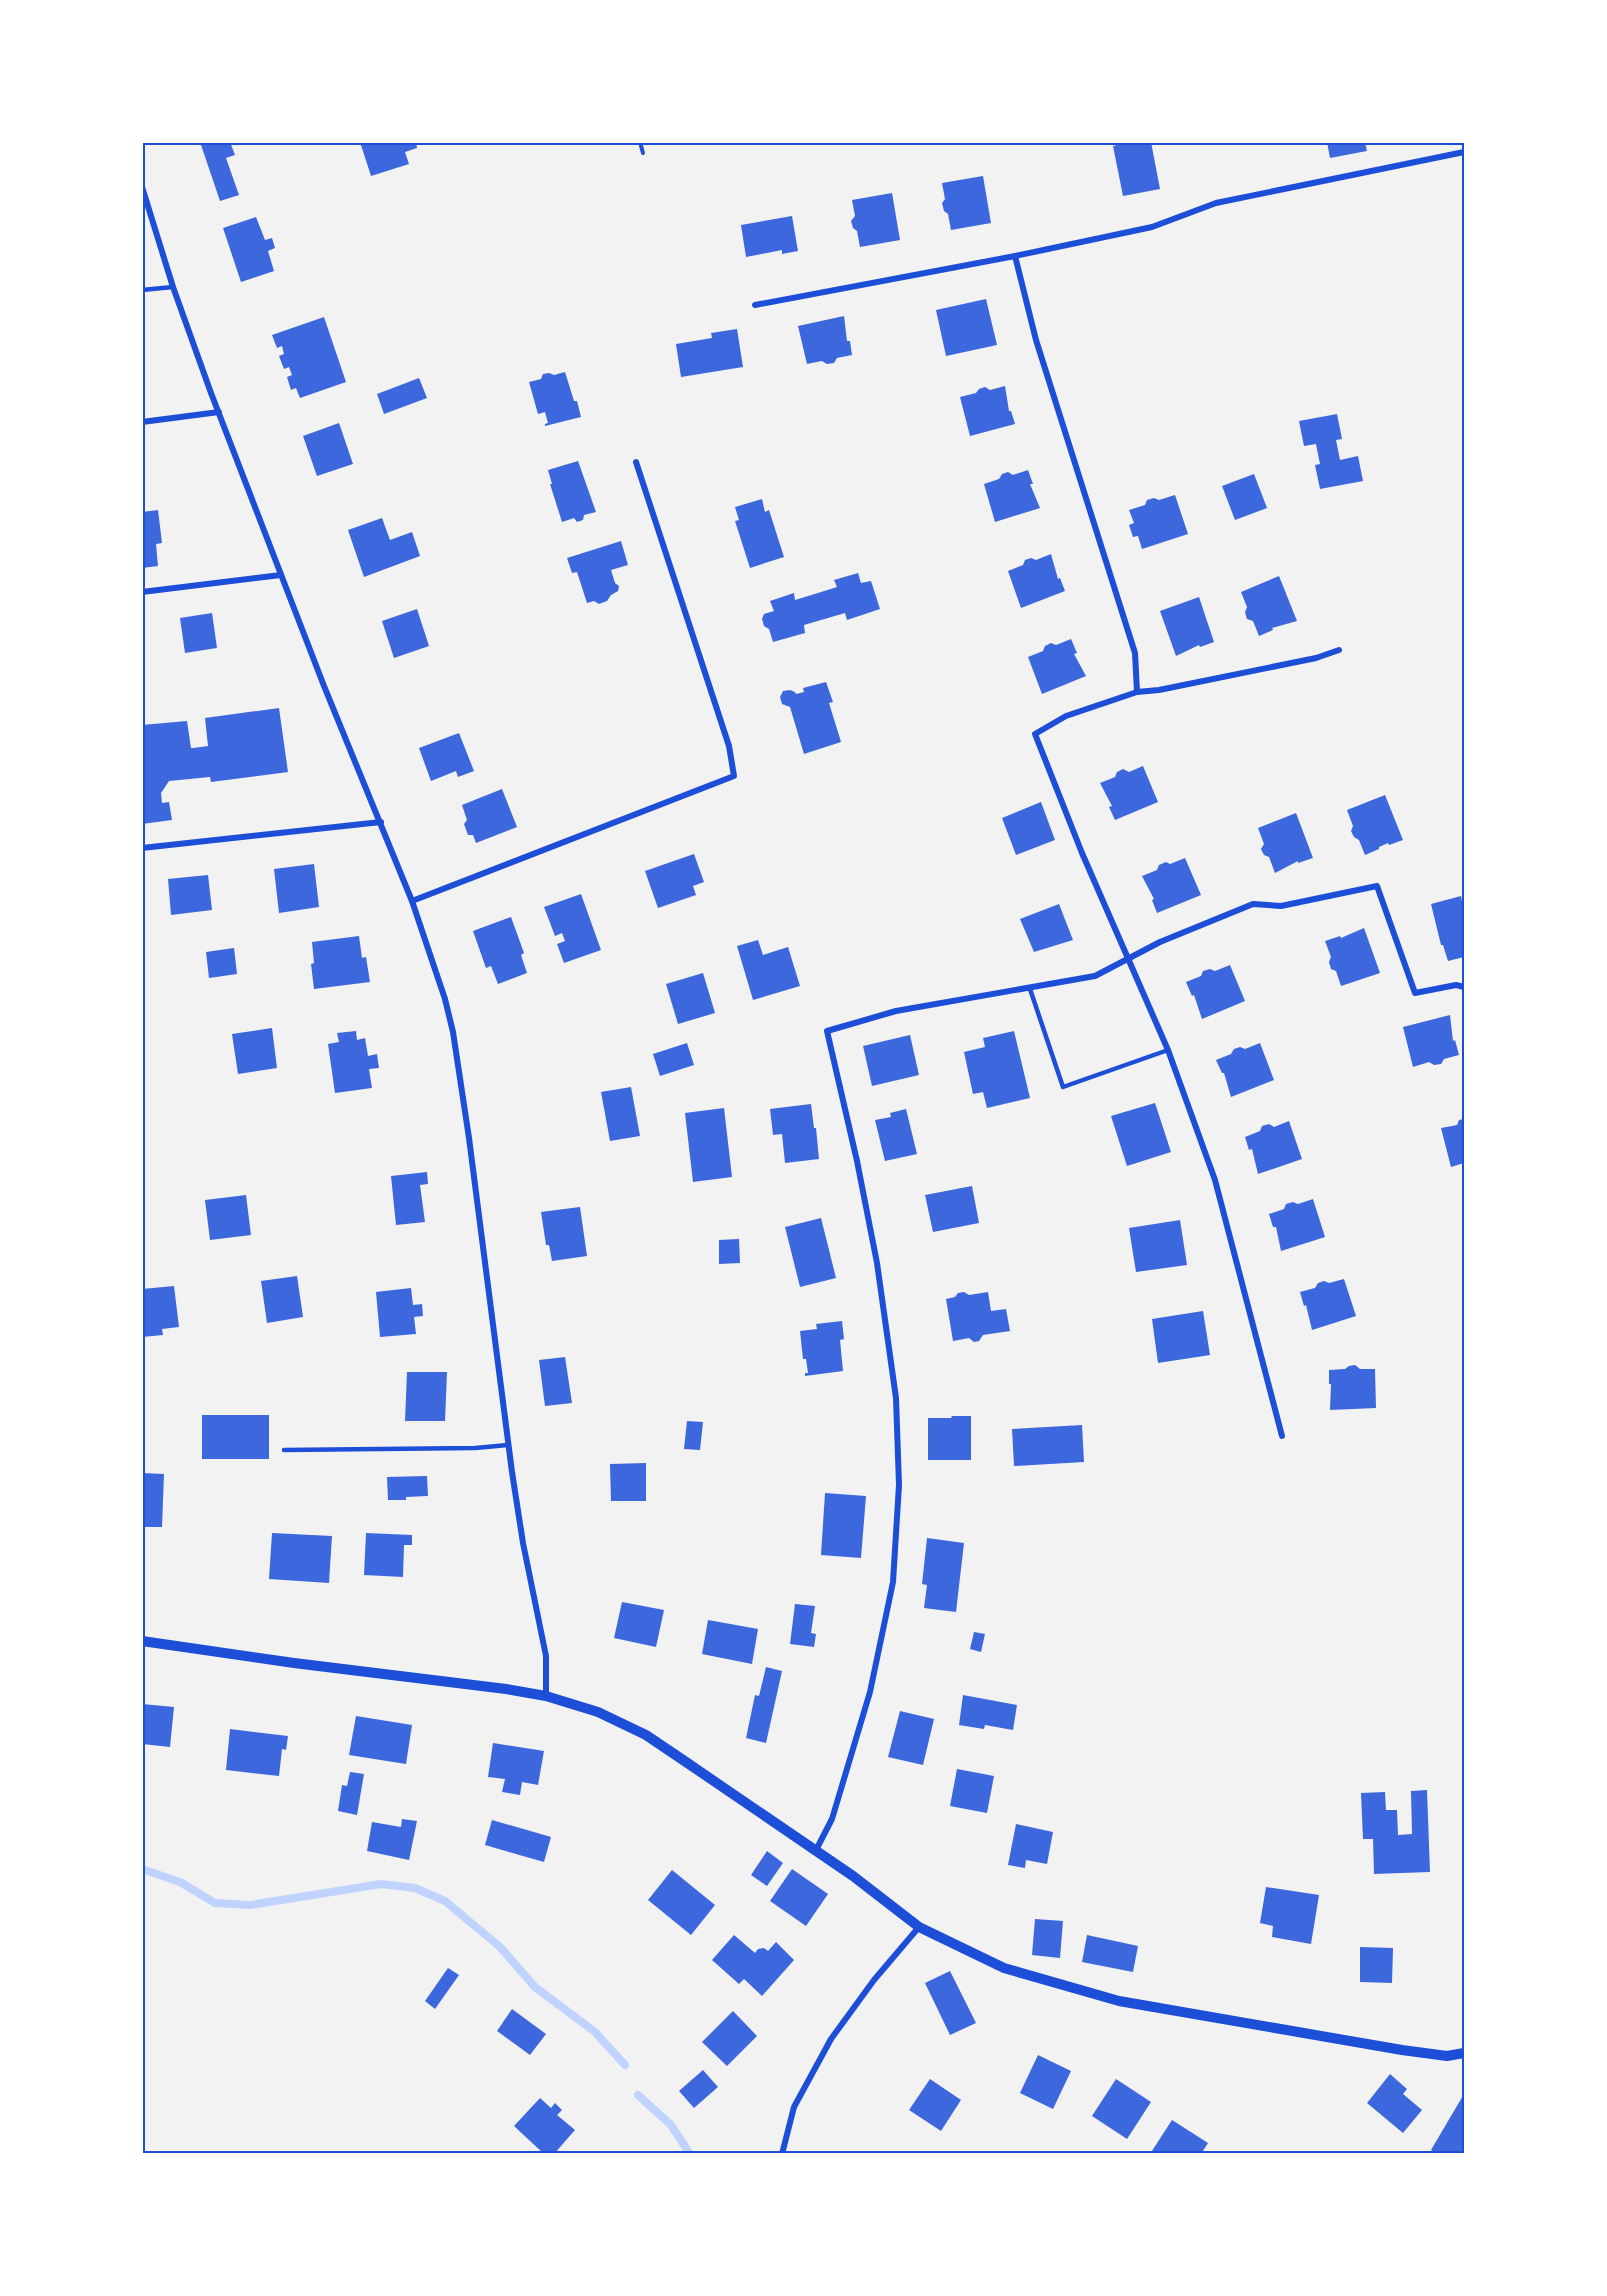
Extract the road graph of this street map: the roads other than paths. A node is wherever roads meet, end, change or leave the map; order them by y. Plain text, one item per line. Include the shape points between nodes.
1 (1464, 152) edge
2 (142, 187) edge
3 (1015, 256) junction
4 (173, 287) junction
5 (142, 290) edge
6 (755, 305) dead end
7 (219, 412) junction
8 (142, 423) edge
9 (636, 462) dead end
10 (281, 575) junction
11 (142, 592) edge
12 (1339, 650) dead end
13 (1137, 692) junction
14 (381, 822) junction
15 (142, 848) edge
16 (412, 901) junction
17 (1129, 959) junction
18 (1464, 987) edge
19 (1030, 989) junction
20 (1167, 1050) junction
21 (1282, 1436) dead end
22 (508, 1445) junction
23 (284, 1450) dead end
24 (142, 1641) edge
25 (546, 1696) junction
26 (816, 1850) junction
27 (919, 1927) junction
28 (1464, 2053) edge
29 (782, 2154) edge

1 - 3 street via 1216,203 1152,227
2 - 4 street
3 - 6 street
3 - 13 street via 1036,340 1135,653
4 - 5 lane
4 - 7 street
7 - 8 street
7 - 10 street
9 - 16 street via 729,746 734,776
10 - 11 street
10 - 14 street
12 - 13 street via 1316,658
13 - 17 street via 1066,716 1035,734
14 - 15 street
14 - 16 street
16 - 22 street via 453,1032
17 - 18 street via 1253,904 1281,906 1377,886 1415,993
17 - 19 street via 1095,976
17 - 20 street
19 - 20 lane via 1063,1087
19 - 26 street via 896,1011 827,1031 877,1263 896,1398 900,1485 893,1582 870,1692 832,1819
20 - 21 street via 1215,1180
22 - 23 lane
22 - 25 street via 546,1656
24 - 25 street
25 - 26 street via 598,1712 646,1735
26 - 27 street
27 - 28 street via 1005,1968 1119,2001 1402,2050 1447,2056
27 - 29 street via 831,2039 794,2107

